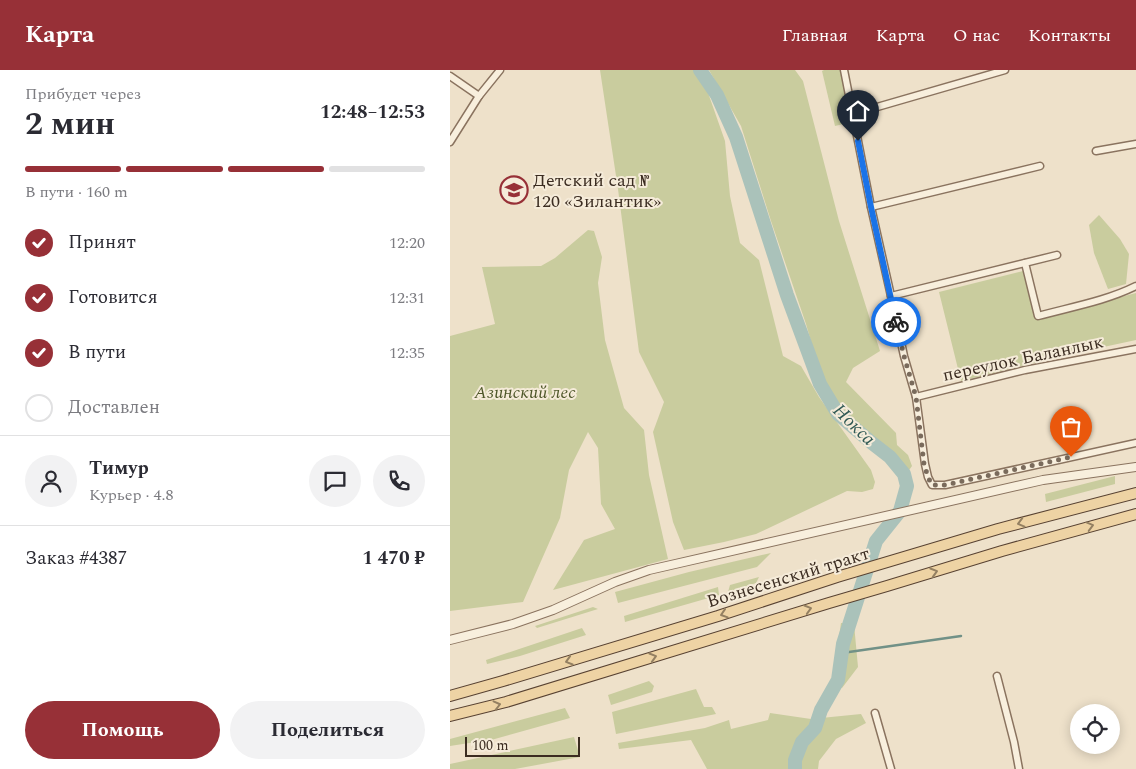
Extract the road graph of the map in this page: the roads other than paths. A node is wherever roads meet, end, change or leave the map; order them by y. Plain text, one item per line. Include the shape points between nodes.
1 (500, 70) edge
2 (844, 70) edge
3 (1004, 70) edge
4 (450, 76) edge
5 (479, 96) junction
6 (853, 114) junction
7 (450, 142) edge
8 (1136, 144) edge
9 (1096, 151) dead end
10 (1040, 166) dead end
11 (871, 207) junction
12 (1056, 255) dead end
13 (1025, 263) junction
14 (1136, 286) edge
15 (891, 296) junction
16 (1136, 350) edge
17 (916, 397) junction
18 (1136, 443) edge
19 (1136, 467) edge
20 (1136, 493) edge
21 (1136, 514) edge
22 (450, 640) edge
23 (997, 676) dead end
24 (450, 696) edge
25 (875, 713) dead end
26 (450, 716) edge
27 (891, 769) edge
28 (1019, 769) edge

1 - 5 street
2 - 6 street
3 - 6 street
4 - 5 street
5 - 7 street
6 - 11 street
8 - 9 street
10 - 11 street
11 - 15 street
12 - 13 street
13 - 14 street via 1038,316 1116,295
13 - 15 street
15 - 17 street
16 - 17 street, переулок Баланлык via 1025,370
17 - 18 street via 924,464 932,485 945,485
19 - 22 street via 1043,480 649,570 513,624
20 -> 24 main road, Вознесенский тракт via 998,529
26 -> 21 main road, Вознесенский тракт
23 - 28 street
25 - 27 street

